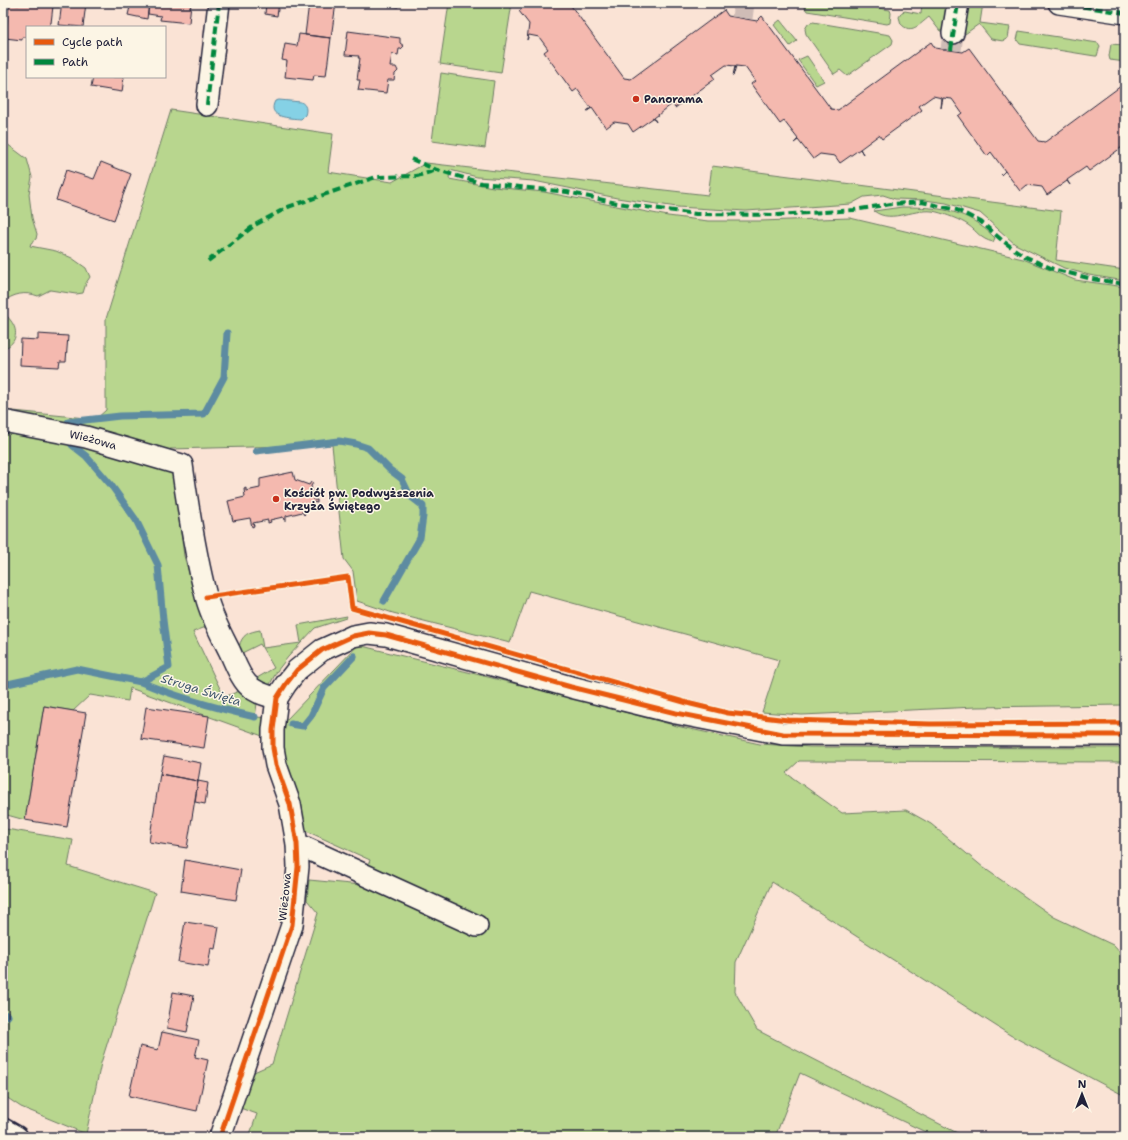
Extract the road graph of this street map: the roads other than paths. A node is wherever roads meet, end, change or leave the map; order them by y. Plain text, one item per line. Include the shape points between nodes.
1 (219, 3) edge
2 (958, 3) edge
3 (1059, 3) edge
4 (1125, 13) edge
5 (953, 33) tunnel mouth
6 (206, 105) dead end
7 (3, 421) edge
8 (277, 698) junction
9 (1125, 735) edge
10 (298, 844) junction
11 (477, 926) dead end
12 (3, 1129) edge
13 (17, 1137) edge
14 (220, 1137) edge

1 - 6 street
2 - 5 street
3 - 4 street
7 - 8 street, Wieżowa via 86,437 182,465 206,597 216,625 248,685 257,692
8 - 9 street via 298,670 322,650 353,636 369,634 386,635 571,687 676,713 783,734
8 - 10 street, Wieżowa via 273,730 274,754 290,804
10 - 11 street
10 - 14 street, Wieżowa via 292,925
12 - 13 street

